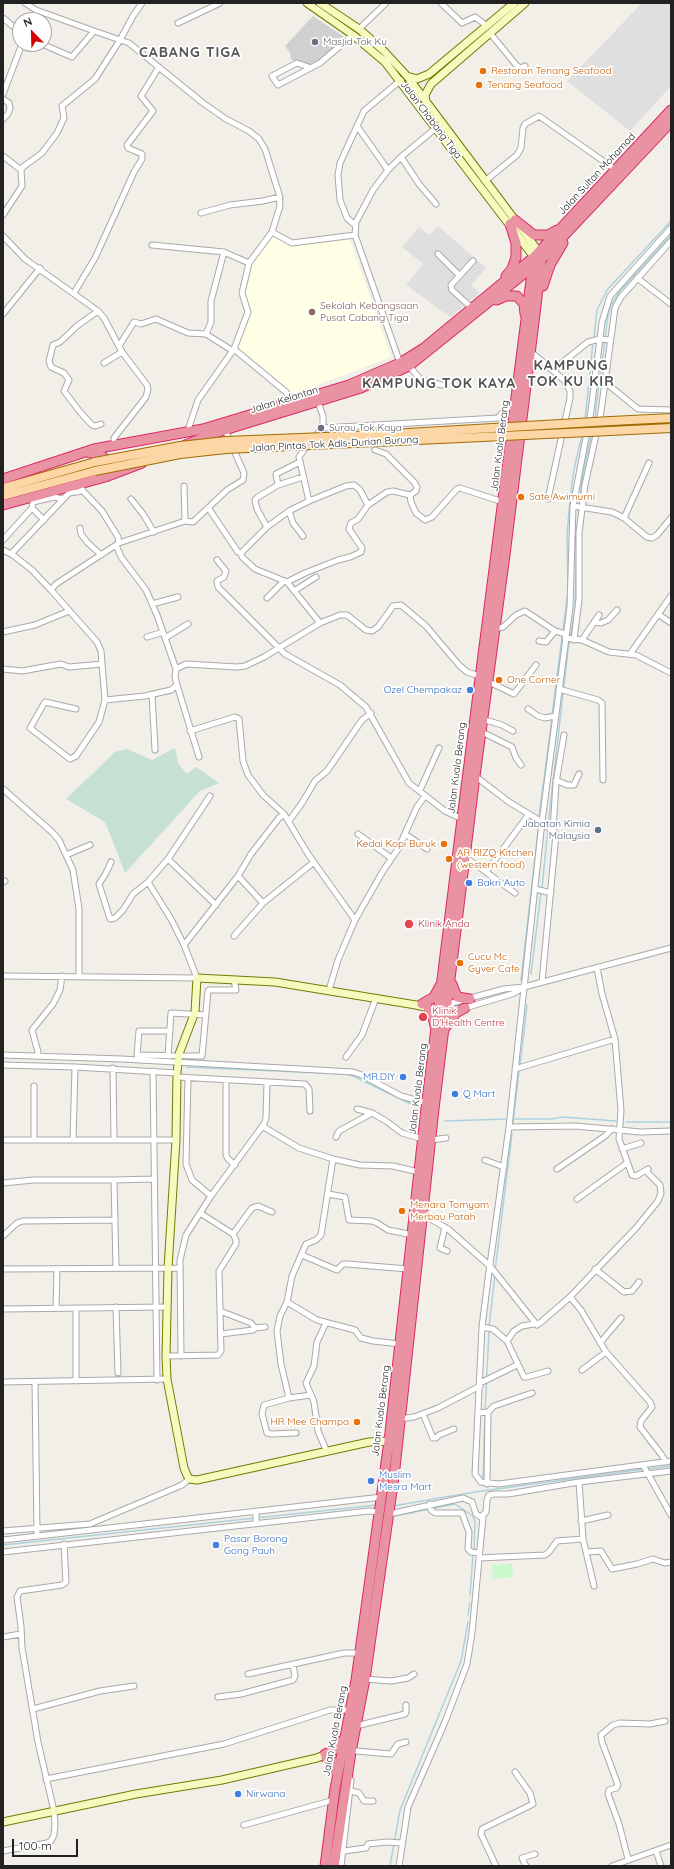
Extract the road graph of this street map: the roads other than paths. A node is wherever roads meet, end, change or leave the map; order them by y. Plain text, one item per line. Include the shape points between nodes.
1 (25, 3) edge
2 (142, 3) edge
3 (220, 3) edge
4 (307, 3) edge
5 (320, 3) edge
6 (386, 3) edge
7 (441, 3) edge
8 (514, 3) edge
9 (525, 3) edge
10 (33, 5) edge
11 (3, 18) edge
12 (178, 23) dead end
13 (12, 25) edge
14 (359, 29) junction
15 (488, 29) junction
16 (94, 31) junction
17 (353, 35) junction
18 (120, 40) junction
19 (52, 48) edge
20 (19, 52) edge
21 (459, 54) junction
22 (525, 66) dead end
23 (160, 67) junction
24 (312, 68) junction
25 (404, 78) junction
26 (3, 94) edge
27 (3, 99) edge
28 (426, 102) junction
29 (671, 110) edge
30 (3, 118) edge
31 (671, 122) edge
32 (357, 126) junction
33 (436, 128) junction
34 (3, 156) edge
35 (401, 157) junction
36 (21, 170) junction
37 (388, 170) junction
38 (616, 170) junction
39 (484, 181) junction
40 (280, 197) junction
41 (436, 204) dead end
42 (201, 213) dead end
43 (3, 215) edge
44 (584, 215) junction
45 (572, 217) junction
46 (513, 222) junction
47 (355, 225) junction
48 (671, 228) edge
49 (272, 232) junction
50 (355, 235) junction
51 (3, 236) edge
52 (671, 241) edge
53 (152, 246) dead end
54 (224, 252) junction
55 (438, 254) dead end
56 (538, 256) junction
57 (473, 261) dead end
58 (249, 263) junction
59 (534, 267) junction
60 (40, 268) junction
61 (459, 275) junction
62 (637, 278) junction
63 (492, 291) junction
64 (74, 294) junction
65 (671, 304) edge
66 (536, 306) junction
67 (472, 308) junction
68 (483, 308) junction
69 (98, 311) junction
70 (3, 314) edge
71 (206, 334) junction
72 (525, 335) junction
73 (605, 340) junction
74 (119, 346) junction
75 (233, 350) junction
76 (122, 352) junction
77 (531, 352) junction
78 (104, 362) dead end
79 (405, 365) junction
80 (553, 370) junction
81 (600, 381) junction
82 (442, 385) dead end
83 (293, 402) junction
84 (318, 402) junction
85 (516, 406) junction
86 (671, 410) edge
87 (671, 418) edge
88 (101, 424) dead end
89 (323, 428) junction
90 (671, 428) edge
91 (224, 430) junction
92 (190, 432) junction
93 (114, 445) junction
94 (375, 450) dead end
95 (300, 462) junction
96 (50, 463) junction
97 (649, 463) dead end
98 (95, 466) junction
99 (303, 476) junction
100 (3, 479) edge
101 (278, 484) junction
102 (80, 485) junction
103 (184, 486) dead end
104 (3, 488) edge
105 (410, 495) junction
106 (3, 496) edge
107 (63, 499) junction
108 (131, 499) dead end
109 (548, 499) dead end
110 (309, 501) junction
111 (504, 502) junction
112 (3, 504) edge
113 (368, 505) junction
114 (578, 507) junction
115 (32, 508) junction
116 (209, 509) junction
117 (289, 511) junction
118 (624, 518) junction
119 (671, 518) edge
120 (44, 520) junction
121 (185, 521) junction
122 (267, 527) junction
123 (80, 528) dead end
124 (154, 532) junction
125 (303, 536) dead end
126 (3, 540) edge
127 (117, 544) junction
128 (3, 550) edge
129 (241, 553) junction
130 (11, 554) junction
131 (101, 555) junction
132 (505, 555) junction
133 (217, 560) dead end
134 (316, 577) dead end
135 (285, 581) junction
136 (492, 583) junction
137 (51, 590) junction
138 (294, 591) junction
139 (671, 596) edge
140 (178, 597) dead end
141 (267, 598) dead end
142 (152, 604) junction
143 (617, 610) dead end
144 (69, 611) junction
145 (658, 614) junction
146 (599, 615) dead end
147 (594, 622) junction
148 (320, 623) junction
149 (671, 623) edge
150 (188, 624) dead end
151 (3, 632) edge
152 (163, 632) junction
153 (491, 632) junction
154 (565, 636) junction
155 (146, 637) dead end
156 (165, 638) junction
157 (582, 640) junction
158 (538, 641) dead end
159 (279, 648) junction
160 (630, 654) junction
161 (102, 664) junction
162 (536, 665) dead end
163 (3, 669) edge
164 (176, 669) junction
165 (671, 673) edge
166 (484, 678) junction
167 (177, 685) junction
168 (560, 689) junction
169 (152, 694) junction
170 (105, 700) junction
171 (76, 709) dead end
172 (528, 709) dead end
173 (371, 713) junction
174 (553, 716) junction
175 (482, 719) junction
176 (190, 731) junction
177 (480, 731) junction
178 (513, 731) dead end
179 (564, 735) dead end
180 (439, 748) dead end
181 (155, 750) dead end
182 (556, 756) junction
183 (199, 757) dead end
184 (521, 765) dead end
185 (579, 774) dead end
186 (475, 776) junction
187 (603, 780) dead end
188 (553, 782) junction
189 (3, 789) edge
190 (420, 790) junction
191 (210, 796) dead end
192 (425, 796) junction
193 (284, 814) junction
194 (529, 814) junction
195 (462, 819) junction
196 (289, 821) junction
197 (544, 824) junction
198 (552, 831) junction
199 (358, 834) dead end
200 (405, 834) junction
201 (90, 845) dead end
202 (427, 849) dead end
203 (66, 855) junction
204 (465, 857) junction
205 (391, 858) junction
206 (168, 859) junction
207 (111, 862) dead end
208 (314, 862) junction
209 (486, 872) junction
210 (238, 876) junction
211 (148, 882) junction
212 (537, 890) junction
213 (551, 893) junction
214 (515, 894) dead end
215 (263, 904) junction
216 (216, 905) junction
217 (355, 920) junction
218 (234, 936) dead end
219 (184, 945) junction
220 (671, 948) edge
221 (597, 968) junction
222 (3, 976) edge
223 (62, 976) junction
224 (79, 976) junction
225 (197, 978) junction
226 (234, 980) junction
227 (447, 980) junction
228 (542, 982) junction
229 (524, 987) junction
230 (329, 990) junction
231 (376, 998) junction
232 (470, 999) junction
233 (422, 1006) junction
234 (443, 1007) junction
235 (465, 1008) junction
236 (194, 1014) junction
237 (205, 1015) junction
238 (444, 1029) junction
239 (170, 1031) junction
240 (436, 1034) junction
241 (615, 1039) junction
242 (3, 1055) edge
243 (37, 1056) junction
244 (168, 1056) junction
245 (346, 1057) dead end
246 (178, 1059) junction
247 (3, 1065) edge
248 (75, 1067) junction
249 (113, 1068) junction
250 (515, 1069) junction
251 (153, 1071) junction
252 (177, 1075) junction
253 (188, 1078) junction
254 (226, 1080) junction
255 (267, 1082) junction
256 (34, 1086) dead end
257 (427, 1103) junction
258 (357, 1109) dead end
259 (310, 1111) dead end
260 (372, 1113) junction
261 (262, 1126) junction
262 (509, 1127) junction
263 (612, 1129) junction
264 (619, 1130) junction
265 (671, 1130) edge
266 (336, 1137) dead end
267 (446, 1138) dead end
268 (154, 1139) junction
269 (427, 1139) junction
270 (3, 1140) edge
271 (34, 1140) junction
272 (73, 1140) junction
273 (114, 1140) junction
274 (176, 1140) junction
275 (642, 1143) dead end
276 (622, 1149) junction
277 (333, 1159) junction
278 (485, 1160) dead end
279 (627, 1163) junction
280 (235, 1165) junction
281 (504, 1167) junction
282 (557, 1169) dead end
283 (420, 1172) junction
284 (154, 1179) junction
285 (114, 1180) junction
286 (3, 1182) edge
287 (328, 1194) junction
288 (211, 1196) junction
289 (577, 1199) dead end
290 (272, 1212) dead end
291 (200, 1213) junction
292 (423, 1216) junction
293 (115, 1220) junction
294 (445, 1227) junction
295 (233, 1234) junction
296 (412, 1235) junction
297 (3, 1236) edge
298 (446, 1251) dead end
299 (302, 1255) junction
300 (155, 1267) junction
301 (491, 1267) junction
302 (116, 1268) junction
303 (168, 1268) junction
304 (180, 1268) junction
305 (408, 1269) junction
306 (595, 1269) junction
307 (3, 1270) edge
308 (57, 1270) junction
309 (639, 1282) dead end
310 (570, 1297) junction
311 (287, 1302) junction
312 (156, 1306) junction
313 (116, 1307) junction
314 (167, 1307) junction
315 (56, 1308) junction
316 (76, 1308) junction
317 (3, 1309) edge
318 (220, 1311) junction
319 (621, 1318) dead end
320 (326, 1323) junction
321 (537, 1325) junction
322 (265, 1327) dead end
323 (484, 1327) junction
324 (255, 1328) junction
325 (221, 1334) junction
326 (507, 1341) junction
327 (600, 1343) junction
328 (402, 1346) junction
329 (606, 1352) junction
330 (166, 1356) junction
331 (181, 1356) junction
332 (518, 1365) junction
333 (582, 1370) dead end
334 (548, 1371) dead end
335 (118, 1373) dead end
336 (167, 1379) junction
337 (157, 1380) junction
338 (76, 1381) junction
339 (3, 1382) edge
340 (35, 1382) junction
341 (483, 1382) junction
342 (532, 1392) dead end
343 (311, 1395) junction
344 (289, 1398) junction
345 (483, 1413) junction
346 (423, 1414) junction
347 (399, 1419) junction
348 (454, 1429) dead end
349 (296, 1433) dead end
350 (389, 1441) junction
351 (327, 1452) junction
352 (668, 1462) edge
353 (643, 1466) junction
354 (671, 1471) edge
355 (647, 1474) junction
356 (189, 1479) junction
357 (579, 1482) junction
358 (487, 1484) junction
359 (499, 1489) junction
360 (384, 1499) junction
361 (430, 1507) junction
362 (256, 1512) junction
363 (384, 1512) junction
364 (608, 1515) dead end
365 (671, 1515) edge
366 (483, 1517) junction
367 (581, 1521) junction
368 (256, 1522) junction
369 (37, 1530) junction
370 (3, 1531) edge
371 (37, 1536) junction
372 (3, 1540) edge
373 (583, 1540) junction
374 (64, 1544) junction
375 (3, 1552) edge
376 (586, 1552) junction
377 (476, 1554) junction
378 (671, 1562) edge
379 (594, 1586) dead end
380 (21, 1634) junction
381 (3, 1638) edge
382 (360, 1653) junction
383 (293, 1665) junction
384 (248, 1674) dead end
385 (414, 1674) dead end
386 (365, 1679) junction
387 (134, 1686) dead end
388 (218, 1697) dead end
389 (406, 1705) dead end
390 (360, 1708) junction
391 (33, 1710) junction
392 (350, 1710) junction
393 (665, 1721) dead end
394 (360, 1725) junction
395 (345, 1735) junction
396 (406, 1742) dead end
397 (349, 1751) junction
398 (326, 1756) junction
399 (515, 1772) dead end
400 (337, 1777) junction
401 (46, 1779) junction
402 (348, 1791) junction
403 (334, 1800) junction
404 (373, 1801) dead end
405 (54, 1811) junction
406 (3, 1822) edge
407 (244, 1825) dead end
408 (397, 1842) junction
409 (671, 1845) edge
410 (3, 1851) edge
411 (344, 1851) junction
412 (656, 1851) junction
413 (535, 1854) dead end
414 (628, 1859) junction
415 (325, 1866) edge
416 (334, 1866) edge
417 (341, 1866) edge
418 (399, 1866) edge
419 (496, 1866) edge
420 (526, 1866) edge
421 (612, 1866) edge
422 (661, 1866) edge

1 - 10 street
2 - 18 street
3 - 12 street
4 - 17 street, Jalan Chabang Tiga
5 - 14 street, Jalan Chabang Tiga
6 - 14 street
7 - 15 street via 462,23 475,17
8 - 15 street
9 - 15 street
10 - 16 street
11 - 13 street
14 - 25 street, Jalan Chabang Tiga via 383,50
15 - 21 street
15 - 22 street via 517,66
16 - 18 street
16 - 19 street via 72,57
17 - 24 street
17 - 25 street, Jalan Chabang Tiga
18 - 23 street via 136,48
18 - 36 street via 92,83 62,106 64,118 54,137 42,152
20 - 26 street
21 - 25 street via 424,76 417,79
21 - 28 street via 431,84 425,95
23 - 40 street via 203,104 245,128 258,139 265,149
23 - 64 street via 141,96 153,111 128,145 128,148 142,154 142,160 134,172 95,258
24 - 24 street via 278,85 272,76 297,62
25 - 28 street, Jalan Chabang Tiga
25 - 32 street via 364,111
25 - 33 street, Jalan Chabang Tiga
27 - 30 street via 9,103 10,108
28 - 39 street, Jalan Chabang Tiga
29 - 38 highway, Jalan Sultan Mohamad
31 - 44 highway, Jalan Sultan Mohamad
32 - 37 street
32 - 47 street via 340,163 338,175 343,211 348,220
33 - 35 street
33 - 46 street, Jalan Chabang Tiga
34 - 36 street
35 - 37 street
35 - 41 street
36 - 43 street via 22,186
37 - 47 street via 373,190
38 - 39 street via 539,116 522,128 523,141 517,155
38 - 45 highway, Jalan Sultan Mohamad
39 - 46 street, Jalan Chabang Tiga
40 - 42 street via 230,205
40 - 49 street via 280,206
44 - 56 highway, Jalan Sultan Mohamad
44 - 66 highway via 555,256
45 - 46 highway via 554,232 543,236 530,233
45 - 56 highway, Jalan Sultan Mohamad
46 - 56 street, Jalan Chabang Tiga
46 - 63 highway via 516,243 512,270
47 - 50 street
48 - 73 street via 610,296 604,309
49 - 50 street via 292,243
49 - 58 street
50 - 79 street
51 - 60 street via 25,259
52 - 62 street
53 - 54 street
54 - 58 street
54 - 71 street via 211,301 212,319
55 - 61 street
56 - 59 highway, Jalan Kelantan
56 - 63 highway, Jalan Kelantan
56 - 66 highway, Jalan Kuala Berang
57 - 61 street
58 - 75 street via 242,293 248,312
59 - 68 highway, Jalan Kelantan
59 - 72 highway, Jalan Kuala Berang
60 - 64 street
60 - 70 street
61 - 67 street via 451,286 452,290
62 - 65 street
62 - 73 street via 615,308
63 - 67 highway, Jalan Kelantan
64 - 69 street
66 - 77 highway, Jalan Kuala Berang
67 - 79 highway, Jalan Kelantan
68 - 72 highway via 506,296 517,296 524,304
68 - 79 highway, Jalan Kelantan
69 - 74 street
69 - 88 street via 53,345 49,361 51,367 69,380 64,391 80,412 92,425
71 - 74 street via 188,333 159,320 141,324 134,322
71 - 75 street
72 - 85 highway, Jalan Kuala Berang
73 - 80 street via 593,340 583,345
73 - 81 street
73 - 81 street
74 - 76 street
75 - 83 street via 286,392
75 - 92 street via 198,400 189,426
76 - 78 street
76 - 93 street via 145,381 148,389 146,397 114,438
77 - 80 street
77 - 132 highway, Jalan Kuala Berang
79 - 82 street via 421,380
79 - 83 highway, Jalan Kelantan
79 - 84 highway, Jalan Kelantan via 361,388
80 - 109 street via 567,385 570,398
81 - 86 street via 638,409
81 - 114 street via 578,478
81 - 114 street via 601,412
83 - 92 highway, Jalan Kelantan
84 - 89 street via 323,416
84 - 91 highway, Jalan Kelantan
85 - 89 street via 506,408 498,418
85 - 111 highway, Jalan Kuala Berang
87 - 98 main road, Jalan Pintas Tok Adis-Durian Burung, bridge via 226,441 180,446
89 - 95 street via 300,454
90 - 98 main road, Jalan Pintas Tok Adis-Durian Burung, bridge via 226,449
91 - 102 highway, Jalan Kelantan via 115,474
91 - 116 street via 245,478 227,490
92 - 93 highway, Jalan Kelantan
93 - 96 highway, Jalan Kelantan
94 - 105 street via 386,454 414,482 417,489
95 - 99 street
95 - 101 street via 276,474
96 - 100 highway, Jalan Kelantan
96 - 102 highway via 93,453 102,454 106,460 105,470
97 - 118 street
98 - 104 main road, Jalan Pintas Tok Adis-Durian Burung
98 - 106 main road, Jalan Pintas Tok Adis-Durian Burung
99 - 101 street
99 - 110 street
101 - 122 street via 255,500
102 - 107 street
102 - 112 highway, Jalan Kelantan
102 - 127 street via 102,511 118,537
103 - 121 street
105 - 111 street via 416,513 425,520 432,517 460,488
105 - 113 street via 387,492
107 - 115 street via 54,496 33,502
107 - 120 street
108 - 124 street
110 - 113 street via 350,485 358,487
110 - 117 street
111 - 136 highway, Jalan Kuala Berang
113 - 135 street via 349,526 362,552
114 - 118 street via 612,512
114 - 154 street
114 - 154 street via 579,599
115 - 120 street
115 - 126 street
116 - 121 street via 193,522
116 - 129 street
117 - 122 street
117 - 125 street via 293,523
118 - 119 street via 647,537 652,538
120 - 130 street
121 - 124 street
122 - 129 street
123 - 131 street via 87,542
124 - 127 street
127 - 131 street
127 - 142 street via 121,557 146,590
128 - 130 street
129 - 135 street via 255,569
130 - 137 street via 32,570
131 - 137 street via 56,584
132 - 136 highway via 499,579
132 - 153 highway, Jalan Kuala Berang
133 - 159 street via 226,571 224,577 217,581 218,587
134 - 138 street
135 - 138 street
135 - 141 street
136 - 153 highway, Jalan Kuala Berang
137 - 144 street
138 - 148 street
139 - 145 street
140 - 142 street
142 - 152 street
143 - 147 street via 608,620
144 - 151 street via 35,625
144 - 161 street via 97,642
145 - 149 street
145 - 160 street
146 - 147 street
147 - 157 street
148 - 159 street
148 - 166 street via 347,615 366,630 372,631 378,627 393,606 401,605 426,626 459,665 467,672
150 - 156 street
152 - 155 street
152 - 156 street
153 - 154 street via 503,627 516,615 525,611
153 - 166 highway, Jalan Kuala Berang
154 - 157 street
154 - 158 street via 543,643
154 - 168 street
156 - 164 street
157 - 160 street via 609,652
159 - 164 street via 237,668 186,664
159 - 173 street via 285,654 340,685
160 - 165 street
161 - 163 street via 69,667 61,664 22,671
161 - 170 street
162 - 166 street via 514,694
164 - 167 street
166 - 175 highway, Jalan Kuala Berang
166 - 195 highway, Jalan Kuala Berang
167 - 169 street via 171,690
167 - 176 street
168 - 174 street
168 - 187 street via 598,700 602,704
169 - 170 street
169 - 181 street
170 - 171 street via 97,728 76,756 70,759 30,728 45,702
172 - 174 street via 538,716
173 - 190 street via 406,778
173 - 196 street via 362,720 327,772 315,781
174 - 182 street
175 - 177 highway, Jalan Kuala Berang
175 - 178 street
176 - 183 street
176 - 193 street via 235,717 239,719 243,761 248,775 263,795
177 - 184 street via 512,747
177 - 186 highway, Jalan Kuala Berang
179 - 182 street
180 - 190 street
182 - 188 street
182 - 188 street
185 - 188 street via 574,785
186 - 194 street
186 - 204 highway, Jalan Kuala Berang
188 - 197 street
188 - 198 street
189 - 203 street via 52,832
190 - 192 street
191 - 206 street
192 - 195 street via 451,815
192 - 200 street
193 - 196 street
193 - 210 street via 278,818 251,854
194 - 197 street
194 - 209 street
195 - 227 highway, Jalan Kuala Berang
196 - 208 street
197 - 198 street
197 - 212 street
198 - 213 street via 556,836
199 - 205 street
200 - 202 street
200 - 205 street
201 - 203 street
203 - 224 street via 78,897
204 - 209 street
204 - 227 highway, Jalan Kuala Berang
205 - 217 street
206 - 211 street
206 - 216 street
207 - 211 street via 99,884 110,919 123,910 133,894
208 - 215 street
208 - 217 street
209 - 214 street
210 - 215 street
210 - 216 street
211 - 219 street
212 - 213 street
212 - 229 street
213 - 228 street
215 - 218 street
216 - 219 street
217 - 230 street via 338,960
219 - 225 street
220 - 221 street
221 - 228 street
221 - 241 street
222 - 223 street
223 - 224 street
223 - 243 street via 60,990 53,1004 32,1030
224 - 225 street
225 - 226 street
225 - 236 street
226 - 230 street
226 - 237 street via 236,990 209,990
227 - 232 highway via 457,997
227 - 233 highway
227 - 234 highway, Jalan Kuala Berang
228 - 229 street
229 - 232 street via 504,989
229 - 235 street via 512,994
229 - 250 street
230 - 231 street
231 - 233 street
231 - 245 street via 362,1036
232 - 234 street
233 - 234 street
233 - 240 highway via 434,1021
234 - 235 street
234 - 238 highway, Jalan Kuala Berang
234 - 240 highway, Jalan Kuala Berang
235 - 238 highway via 456,1013
236 - 237 street
236 - 239 street via 171,1014
236 - 246 street
237 - 246 street via 203,1055
238 - 269 highway, Jalan Kuala Berang
239 - 244 street
239 - 244 street via 138,1032 137,1055
240 - 257 highway, Jalan Kuala Berang
241 - 250 street
241 - 264 street via 621,1110
242 - 243 street
243 - 246 street
244 - 246 street
246 - 252 street
246 - 257 street via 353,1072 401,1096
247 - 248 street
248 - 249 street
248 - 272 street
249 - 251 street
249 - 273 street
250 - 262 street
251 - 252 street
251 - 268 street
252 - 253 street
252 - 274 street
253 - 254 street
253 - 288 street via 186,1164 192,1180
254 - 255 street
254 - 280 street via 226,1155
255 - 259 street via 307,1085
255 - 261 street via 266,1118
256 - 271 street
257 - 269 highway, Jalan Kuala Berang
258 - 260 street
260 - 266 street via 339,1131
260 - 269 street via 402,1133
261 - 277 street via 299,1148
261 - 280 street
262 - 263 street via 575,1126
262 - 281 street
263 - 264 street
263 - 282 street
264 - 265 street
264 - 276 street
267 - 269 street
268 - 273 street
268 - 274 street
268 - 284 street
269 - 283 highway, Jalan Kuala Berang
269 - 292 highway, Jalan Kuala Berang
270 - 271 street
271 - 272 street
272 - 273 street
274 - 303 street
275 - 276 street
276 - 279 street
277 - 283 street
277 - 287 street
278 - 281 street
279 - 289 street
279 - 306 street via 634,1176 647,1170 660,1185 661,1193 658,1201 636,1228
280 - 288 street
281 - 301 street
283 - 296 highway, Jalan Kuala Berang
284 - 285 street
284 - 300 street
285 - 286 street
285 - 293 street
287 - 296 street via 345,1197 349,1220 377,1223 388,1230
287 - 299 street via 321,1235 306,1244
288 - 291 street
290 - 295 street via 255,1206
291 - 295 street
291 - 304 street via 187,1232 180,1256
292 - 294 street
292 - 328 highway, Jalan Kuala Berang
293 - 297 street via 23,1221
293 - 302 street
294 - 298 street via 440,1248
294 - 301 street
295 - 318 street via 236,1244 219,1271
296 - 305 highway, Jalan Kuala Berang
299 - 305 street via 337,1270 343,1264
299 - 311 street via 292,1276
300 - 302 street
300 - 303 street
300 - 312 street
301 - 321 street
301 - 323 street
302 - 308 street
303 - 304 street
303 - 314 street
304 - 331 street
305 - 328 highway, Jalan Kuala Berang
306 - 309 street via 624,1292 632,1291
306 - 310 street
307 - 308 street
308 - 315 street
310 - 321 street
310 - 327 street via 581,1310
311 - 320 street
311 - 344 street via 280,1316 277,1332
312 - 313 street
312 - 314 street
312 - 337 street
313 - 316 street
313 - 335 street
314 - 330 street
315 - 316 street
315 - 317 street
316 - 338 street
318 - 324 street via 251,1323
318 - 325 street
319 - 327 street
320 - 328 street via 353,1329 366,1340
320 - 343 street via 317,1342 314,1366 306,1381
321 - 326 street via 522,1326 514,1331
322 - 324 street
323 - 326 street via 493,1328
323 - 341 street
324 - 325 street
325 - 331 street via 220,1354
326 - 332 street
327 - 329 street
328 - 347 highway, Jalan Kuala Berang
328 - 350 highway, Jalan Kuala Berang
329 - 333 street
329 - 352 street via 650,1402 652,1408 640,1421 640,1427
330 - 331 street
330 - 336 street
332 - 334 street via 525,1377
332 - 341 street
336 - 337 street
336 - 356 street via 184,1468
337 - 338 street
338 - 340 street
339 - 340 street
340 - 369 street
341 - 345 street
341 - 346 street
342 - 345 street via 494,1406
343 - 344 street
343 - 351 street via 318,1431
344 - 349 street via 264,1405 262,1414 265,1431 272,1434
345 - 358 street
345 - 358 street via 476,1474 481,1482
346 - 347 street
346 - 348 street via 433,1438
347 - 360 highway, Jalan Kuala Berang
350 - 351 street via 369,1442
350 - 360 highway, Jalan Kuala Berang
351 - 356 street via 197,1480
352 - 353 street
353 - 355 street
353 - 359 street
354 - 355 street
355 - 357 street
355 - 365 street
356 - 369 street via 182,1485 90,1524
357 - 359 street via 508,1494
357 - 367 street
358 - 359 street
359 - 366 street via 489,1495
360 - 362 street
360 - 363 highway, Jalan Kuala Berang
361 - 363 street
361 - 366 street via 467,1499 472,1502 477,1515
361 - 377 street via 438,1513 462,1513 469,1532 468,1549
362 - 368 street
362 - 371 street
363 - 368 street via 369,1511
363 - 382 highway, Jalan Kuala Berang
363 - 386 highway, Jalan Kuala Berang
364 - 367 street
366 - 377 street
367 - 373 street
368 - 374 street
369 - 370 street
369 - 371 street
371 - 372 street
373 - 376 street
373 - 377 street via 557,1541 545,1555
374 - 375 street
374 - 380 street via 66,1582 17,1594
376 - 378 street via 601,1551 612,1569 653,1559
376 - 379 street
377 - 408 street via 472,1633 467,1664 446,1722 408,1807
380 - 381 street
380 - 391 street
382 - 383 street via 344,1653
382 - 392 highway, Jalan Kuala Berang
383 - 384 street
383 - 388 street via 293,1680 241,1694
385 - 386 street via 398,1680
386 - 390 highway, Jalan Kuala Berang
387 - 391 street via 100,1691
389 - 394 street via 404,1714
390 - 394 highway, Jalan Kuala Berang
390 - 397 highway, Jalan Kuala Berang
391 - 401 street
392 - 395 highway, Jalan Kuala Berang
392 - 401 street via 330,1710 224,1744
393 - 414 street via 650,1724 620,1723 613,1725 601,1735 618,1785 609,1790 608,1794
394 - 397 highway, Jalan Kuala Berang
395 - 397 highway, Jalan Kuala Berang
395 - 398 highway via 339,1746
396 - 397 street via 398,1744 391,1754
397 - 398 street
397 - 400 highway, Jalan Kuala Berang
397 - 402 highway, Jalan Kuala Berang
397 - 402 highway, Jalan Kuala Berang via 351,1780
398 - 400 highway via 333,1762
398 - 405 street via 222,1780
399 - 419 street via 530,1793 533,1804 482,1829 481,1834
400 - 403 highway, Jalan Kuala Berang
401 - 405 street
402 - 404 street via 359,1793 364,1800
402 - 411 street
402 - 416 highway, Jalan Kuala Berang
403 - 407 street
403 - 415 highway, Jalan Kuala Berang
405 - 406 street
405 - 410 street via 55,1830 51,1841
408 - 411 street via 368,1844 366,1848
408 - 418 street
409 - 412 street
411 - 417 street
412 - 414 street
412 - 422 street
413 - 420 street via 522,1858
414 - 421 street

